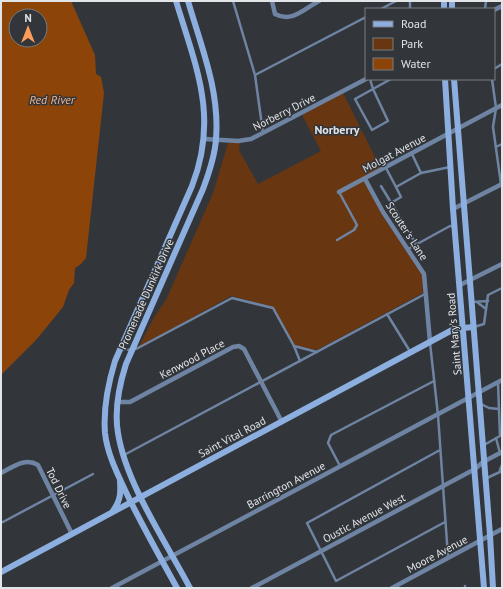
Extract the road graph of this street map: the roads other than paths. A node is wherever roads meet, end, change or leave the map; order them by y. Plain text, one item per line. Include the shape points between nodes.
1 (176, 1) edge
2 (188, 1) edge
3 (233, 1) edge
4 (272, 1) edge
5 (320, 1) edge
6 (396, 1) edge
7 (383, 8) edge
8 (365, 18) edge
9 (255, 75) junction
10 (365, 80) edge
11 (370, 80) edge
12 (389, 80) edge
13 (445, 80) edge
14 (454, 80) edge
15 (492, 80) edge
16 (373, 89) junction
17 (502, 105) edge
18 (496, 108) junction
19 (458, 129) junction
20 (264, 133) junction
21 (448, 134) junction
22 (204, 139) junction
23 (216, 140) junction
24 (502, 144) edge
25 (496, 147) junction
26 (412, 154) junction
27 (451, 167) junction
28 (386, 168) junction
29 (421, 173) junction
30 (365, 179) junction
31 (502, 184) edge
32 (381, 186) dead end
33 (396, 187) junction
34 (339, 192) joint
35 (391, 203) junction
36 (464, 204) junction
37 (453, 209) junction
38 (455, 226) junction
39 (337, 240) dead end
40 (416, 244) junction
41 (407, 250) junction
42 (502, 264) edge
43 (469, 281) junction
44 (460, 285) junction
45 (502, 288) edge
46 (426, 294) junction
47 (488, 301) junction
48 (474, 302) junction
49 (486, 309) junction
50 (387, 314) junction
51 (464, 327) junction
52 (474, 327) junction
53 (430, 342) junction
54 (294, 346) junction
55 (121, 348) junction
56 (132, 350) junction
57 (317, 352) junction
58 (411, 353) junction
59 (300, 361) junction
60 (434, 381) junction
61 (500, 381) edge
62 (262, 382) junction
63 (479, 392) junction
64 (469, 397) junction
65 (117, 402) junction
66 (479, 404) junction
67 (499, 409) junction
68 (438, 415) junction
69 (282, 422) junction
70 (496, 438) junction
71 (482, 446) junction
72 (440, 450) junction
73 (501, 452) edge
74 (123, 455) junction
75 (483, 462) junction
76 (502, 465) edge
77 (340, 466) junction
78 (474, 469) junction
79 (501, 471) edge
80 (1, 473) edge
81 (93, 474) dead end
82 (119, 477) junction
83 (485, 480) junction
84 (442, 486) junction
85 (53, 495) junction
86 (141, 496) junction
87 (131, 502) junction
88 (112, 512) junction
89 (445, 522) junction
90 (1, 523) edge
91 (502, 529) edge
92 (72, 534) junction
93 (490, 535) junction
94 (480, 540) junction
95 (321, 551) junction
96 (173, 556) junction
97 (448, 558) junction
98 (162, 561) junction
99 (1, 572) edge
100 (112, 588) edge
101 (177, 588) edge
102 (190, 588) edge
103 (252, 588) edge
104 (392, 588) edge
105 (484, 588) edge
106 (493, 588) edge

1 - 22 main road, Promenade Dunkirk Drive via 204,100
2 - 23 main road, Promenade Dunkirk Drive via 211,78 215,100
3 - 9 lane
4 - 5 street via 275,14 283,18 293,17
6 - 7 lane
8 - 9 lane
9 - 20 lane
10 - 20 street, Norberry Drive
11 - 16 lane
12 - 16 lane
13 - 21 main road, Saint Mary's Road
14 - 19 main road, Saint Mary's Road
15 - 18 lane
16 - 16 lane via 388,121 372,130 355,99
17 - 18 street, Molgat Avenue
18 - 19 street, Molgat Avenue
18 - 25 lane via 493,127
19 - 21 street, Molgat Avenue
19 - 36 main road, Saint Mary's Road
20 - 23 street, Norberry Drive via 244,140
21 - 26 street, Molgat Avenue
21 - 27 main road, Saint Mary's Road
22 - 23 street, Norberry Drive
22 - 55 main road, Promenade Dunkirk Drive via 200,166
23 - 56 main road, Promenade Dunkirk Drive via 203,189
24 - 25 lane
25 - 31 lane
26 - 28 street, Molgat Avenue
26 - 29 lane
27 - 29 lane
27 - 37 main road, Saint Mary's Road
28 - 30 street, Molgat Avenue
28 - 33 lane
29 - 33 lane
30 - 34 street, Molgat Avenue
30 - 41 street, Scouter's Lane
31 - 36 street
32 - 35 lane
33 - 35 lane via 401,197
34 - 39 lane via 357,225 354,230
35 - 40 lane
36 - 37 street
36 - 43 main road, Saint Mary's Road
37 - 38 main road, Saint Mary's Road
38 - 40 lane via 450,226
38 - 44 main road, Saint Mary's Road
40 - 41 lane
41 - 46 street, Scouter's Lane via 424,274
42 - 43 street
43 - 44 street
43 - 48 main road, Saint Mary's Road
44 - 51 main road, Saint Mary's Road
45 - 47 lane via 488,294
46 - 50 lane
46 - 53 street, Scouter's Lane
47 - 48 lane
47 - 49 lane
48 - 49 lane
48 - 52 main road, Saint Mary's Road
49 - 52 lane via 484,324
50 - 57 lane
50 - 58 lane
51 - 52 main road, Saint Vital Road
51 - 53 main road, Saint Vital Road via 454,328
51 - 64 main road, Saint Mary's Road
52 - 63 main road, Saint Mary's Road
53 - 58 main road, Saint Vital Road
53 - 60 lane
54 - 56 lane via 272,308 232,298
54 - 57 lane
54 - 59 lane
55 - 56 lane
55 - 82 main road, Promenade Dunkirk Drive via 109,382 105,406 105,434
56 - 65 main road, Promenade Dunkirk Drive via 122,377
57 - 59 lane
58 - 69 main road, Saint Vital Road
59 - 62 lane
60 - 68 lane
60 - 77 lane via 331,435 328,443
61 - 63 street, Barrington Avenue
61 - 67 lane
62 - 65 street, Kenwood Place via 244,349 239,346 130,402
62 - 69 street, Kenwood Place
62 - 74 lane
63 - 64 street, Barrington Avenue
63 - 66 main road, Saint Mary's Road
64 - 68 street, Barrington Avenue
64 - 78 main road, Saint Mary's Road
65 - 74 main road, Promenade Dunkirk Drive via 118,432
66 - 67 lane
66 - 71 main road, Saint Mary's Road
67 - 70 lane via 500,436
68 - 72 lane
68 - 77 street, Barrington Avenue
69 - 86 main road, Saint Vital Road
70 - 71 lane
70 - 73 lane
71 - 75 main road, Saint Mary's Road
72 - 84 lane
72 - 95 lane via 307,523
73 - 75 street, Oustic Avenue West
74 - 86 main road, Promenade Dunkirk Drive
75 - 78 street, Oustic Avenue West
75 - 83 main road, Saint Mary's Road
76 - 79 lane
77 - 96 street, Barrington Avenue
78 - 84 street, Oustic Avenue West
78 - 94 main road, Saint Mary's Road
79 - 83 lane
80 - 85 street, Tod Drive via 24,461 32,461 38,465
81 - 85 lane
82 - 87 main road, Promenade Dunkirk Drive
82 - 88 main road via 119,502
83 - 93 main road, Saint Mary's Road
84 - 89 lane
84 - 95 street, Oustic Avenue West
85 - 90 lane
85 - 92 street, Tod Drive
86 - 87 main road, Saint Vital Road
86 - 96 main road, Promenade Dunkirk Drive
87 - 88 main road, Saint Vital Road
87 - 98 main road, Promenade Dunkirk Drive
88 - 92 main road, Saint Vital Road
89 - 95 lane via 336,581
89 - 97 lane
91 - 93 street, Moore Avenue
92 - 99 main road, Saint Vital Road
93 - 94 street, Moore Avenue
93 - 106 main road, Saint Mary's Road
94 - 97 street, Moore Avenue
94 - 105 main road, Saint Mary's Road
95 - 103 street, Oustic Avenue West
96 - 98 street, Barrington Avenue
96 - 102 main road, Promenade Dunkirk Drive
97 - 104 street, Moore Avenue
98 - 100 street, Barrington Avenue
98 - 101 main road, Promenade Dunkirk Drive

